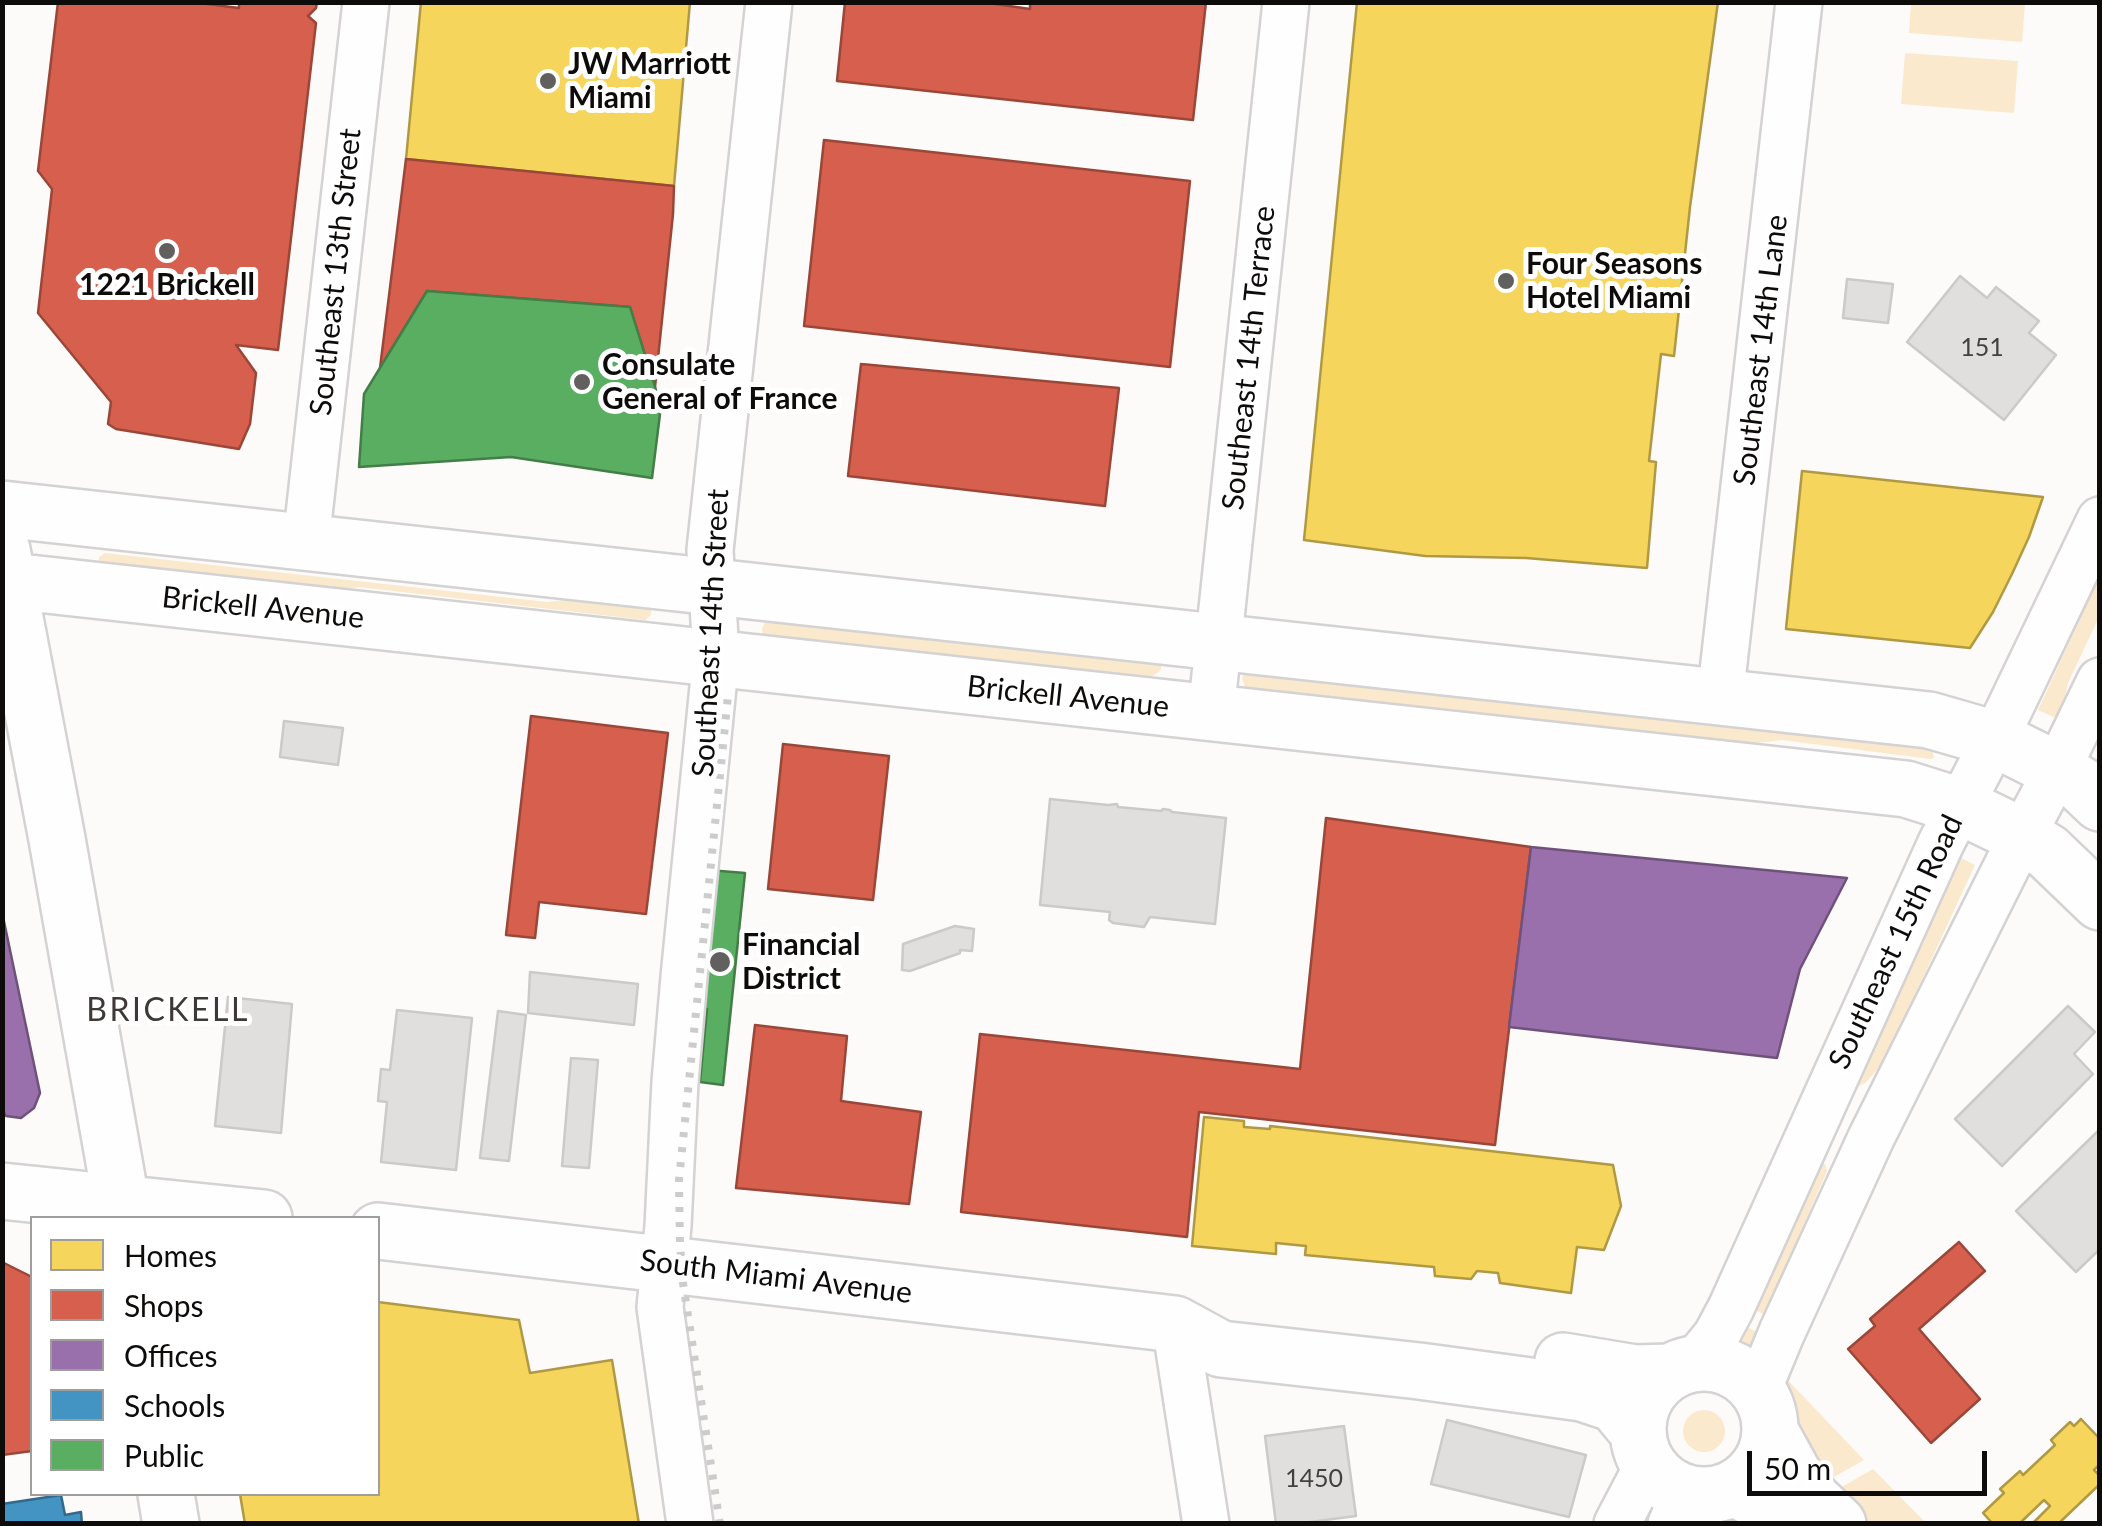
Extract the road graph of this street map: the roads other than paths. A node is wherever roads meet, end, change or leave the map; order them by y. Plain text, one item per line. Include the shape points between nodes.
1 (366, 2) edge
2 (770, 2) edge
3 (1286, 2) edge
4 (1799, 2) edge
5 (2, 509) edge
6 (2100, 520) edge
7 (306, 542) junction
8 (5, 570) edge
9 (712, 585) junction
10 (1220, 643) junction
11 (716, 657) junction
12 (2100, 681) edge
13 (1720, 698) junction
14 (1211, 713) junction
15 (1995, 739) junction
16 (2058, 770) junction
17 (2100, 803) edge
18 (1960, 806) junction
19 (2022, 836) junction
20 (2100, 902) edge
21 (2, 1192) edge
22 (123, 1212) edge
23 (217, 1216) edge
24 (380, 1231) edge
25 (664, 1264) junction
26 (1175, 1324) junction
27 (1682, 1367) junction
28 (1764, 1411) junction
29 (1676, 1480) edge
30 (166, 1496) edge
31 (171, 1524) edge
32 (690, 1524) edge
33 (1206, 1524) edge
34 (1616, 1524) edge
35 (1783, 1524) edge
36 (1838, 1524) edge

1 - 7 street, Southeast 13th Street
2 - 9 street, Southeast 14th Street via 710,550
3 - 10 street, Southeast 14th Terrace
4 - 13 street, Southeast 14th Lane
5 - 7 main road
6 - 15 street, Southeast 15th Road
7 - 9 main road
8 - 11 main road, Brickell Avenue
8 - 22 main road
9 - 10 main road
9 - 11 street, Southeast 14th Street
10 - 13 main road
10 - 14 street, Southeast 14th Terrace
11 - 14 main road, Brickell Avenue
11 - 25 street, Southeast 14th Street
12 - 16 street, Southeast 15th Road
13 - 15 main road via 1929,720
14 - 18 main road, Brickell Avenue via 1906,788
15 - 16 main road
15 - 18 street, Southeast 15th Road
16 - 17 main road
16 - 19 street, Southeast 15th Road
18 - 19 main road, Brickell Avenue
18 - 27 street, Southeast 15th Road via 1731,1308 1716,1336
19 - 20 main road, Brickell Avenue
19 - 28 street, Southeast 15th Road via 1782,1332
21 - 22 main road
22 - 23 main road
24 - 25 main road, South Miami Avenue
25 - 26 main road, South Miami Avenue
25 - 32 street, Southeast 14th Street via 660,1307
26 - 27 main road, South Miami Avenue via 1222,1312 1418,1336 1635,1374
26 - 29 main road, South Miami Avenue via 1222,1349 1582,1392 1615,1404
26 - 33 street
27 - 28 main road via 1708,1362 1736,1371
27 - 29 main road via 1660,1378 1638,1420
28 - 29 main road via 1767,1449 1749,1478
28 - 36 main road via 1793,1473
29 - 34 street
29 - 35 main road, South Miami Avenue via 1760,1502
30 - 31 main road

